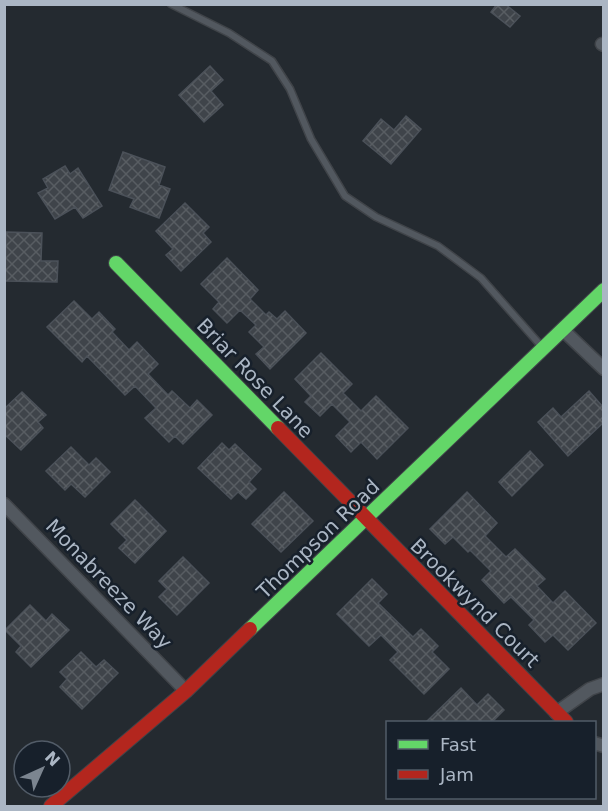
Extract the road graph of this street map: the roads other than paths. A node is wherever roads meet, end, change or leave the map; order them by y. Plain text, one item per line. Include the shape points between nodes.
1 (171, 4) edge
2 (116, 263) dead end
3 (603, 290) edge
4 (563, 330) junction
5 (543, 349) junction
6 (603, 369) edge
7 (4, 504) edge
8 (366, 520) junction
9 (603, 684) edge
10 (186, 692) junction
11 (561, 718) edge
12 (51, 807) edge

1 - 5 lane via 229,33 272,61 345,196 376,217 438,246 481,278
2 - 8 street, Briar Rose Lane
3 - 4 street, Thompson Road
4 - 5 street, Thompson Road
4 - 6 street
5 - 8 street, Thompson Road
7 - 10 street, Monabreeze Way
8 - 10 street, Thompson Road
8 - 11 street, Brookwynd Court
9 - 11 street, Brookwynd Court via 590,689
10 - 12 street, Thompson Road

